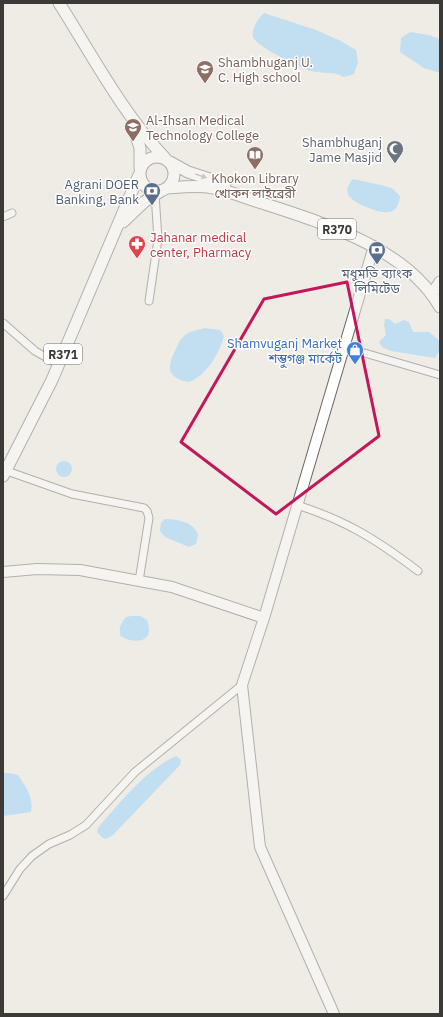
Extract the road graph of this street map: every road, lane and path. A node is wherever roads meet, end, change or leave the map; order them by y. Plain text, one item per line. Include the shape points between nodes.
1 (59, 3) edge
2 (127, 111) junction
3 (167, 160) junction
4 (140, 172) junction
5 (161, 191) junction
6 (12, 213) dead end
7 (3, 217) edge
8 (117, 230) junction
9 (374, 246) junction
10 (437, 289) edge
11 (150, 301) dead end
12 (440, 307) edge
13 (3, 323) edge
14 (344, 347) junction
15 (58, 364) junction
16 (440, 375) edge
17 (5, 473) edge
18 (297, 505) junction
19 (418, 571) dead end
20 (3, 572) edge
21 (139, 581) junction
22 (264, 618) junction
23 (242, 686) junction
24 (3, 896) edge
25 (334, 1014) edge

1 - 2 main road, R370
2 - 3 main road, R370 via 147,139
2 - 4 main road, R371 via 140,148
3 - 4 main road via 160,156 150,158 142,165
3 - 5 main road via 174,172 174,178
3 -> 10 main road, R370 via 188,172 323,218 380,242 415,267
4 - 5 main road via 140,180 147,188
4 - 8 main road, R371
5 - 8 main road, R371 via 130,214
5 - 9 main road, R370 via 212,187 321,222
5 - 11 street
6 - 7 street
8 - 15 main road, R371
9 - 10 main road, R370 via 410,273
9 - 14 street
10 - 12 main road, R370
13 - 15 street via 35,351
14 - 16 street
14 - 18 street
15 - 17 main road, R371
17 - 21 street via 72,494 121,503 147,511 149,518
18 - 19 street via 334,517 365,534
18 - 22 street
20 - 21 street via 37,569 80,570
21 - 22 street via 195,594
22 - 23 street
23 - 24 street via 135,772 86,825 70,836 48,844 32,856 20,869
23 - 25 street via 260,847

